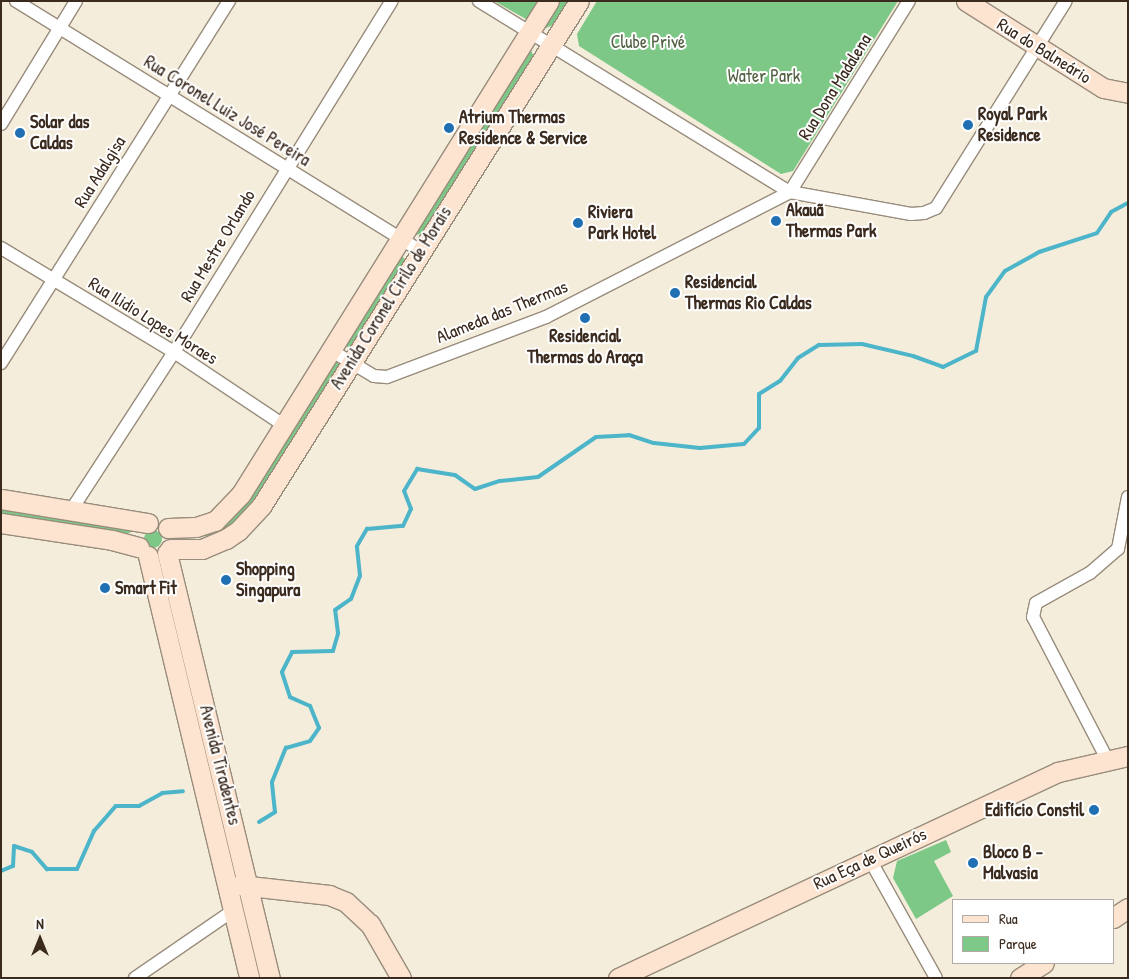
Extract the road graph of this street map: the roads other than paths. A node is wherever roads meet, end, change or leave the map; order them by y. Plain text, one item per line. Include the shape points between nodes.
1 (16, 1) edge
2 (76, 1) edge
3 (229, 1) edge
4 (392, 1) edge
5 (479, 1) edge
6 (549, 1) edge
7 (579, 1) edge
8 (909, 1) edge
9 (966, 1) edge
10 (1066, 1) edge
11 (59, 29) junction
12 (529, 33) junction
13 (551, 46) junction
14 (1037, 47) junction
15 (1126, 93) edge
16 (169, 96) junction
17 (1, 124) edge
18 (286, 168) junction
19 (790, 192) junction
20 (401, 240) junction
21 (1, 248) edge
22 (420, 251) junction
23 (53, 279) junction
24 (332, 351) junction
25 (174, 352) junction
26 (1, 363) edge
27 (352, 363) junction
28 (285, 426) junction
29 (1128, 497) edge
30 (1, 499) edge
31 (72, 508) junction
32 (1, 523) edge
33 (148, 523) junction
34 (196, 527) junction
35 (168, 528) junction
36 (202, 548) junction
37 (168, 551) junction
38 (143, 552) junction
39 (1128, 756) edge
40 (1107, 759) junction
41 (869, 858) junction
42 (250, 885) junction
43 (229, 888) junction
44 (1128, 908) edge
45 (234, 910) junction
46 (1114, 917) edge
47 (1042, 964) edge
48 (136, 978) edge
49 (250, 978) edge
50 (270, 978) edge
51 (401, 978) edge
52 (618, 978) edge
53 (936, 978) edge
54 (1020, 978) edge

1 - 11 street, Rua Coronel Luiz José Pereira
2 - 11 street
3 - 16 street, Rua Adalgisa
4 - 18 street, Rua Mestre Orlando
5 - 12 street
6 - 12 main road, Avenida Coronel Cirilo de Morais
7 - 13 main road, Avenida Coronel Cirilo de Morais
8 - 19 street, Rua Dona Madalena
9 - 14 main road, Rua do Balneário
10 - 14 street
11 - 16 street, Rua Coronel Luiz José Pereira
11 - 17 street
12 - 13 street
12 - 20 main road, Avenida Coronel Cirilo de Morais
13 - 19 street
13 - 22 main road, Avenida Coronel Cirilo de Morais
14 - 15 main road, Rua do Balneário via 1102,88
14 - 19 street via 936,208 911,214
16 - 18 street, Rua Coronel Luiz José Pereira
16 - 23 street, Rua Adalgisa
18 - 20 street, Rua Coronel Luiz José Pereira
18 - 25 street, Rua Mestre Orlando
19 - 27 street, Alameda das Thermas via 546,317 387,376 374,376
20 - 22 street, Rua Coronel Luiz José Pereira
20 - 24 main road, Avenida Coronel Cirilo de Morais
21 - 23 street, Rua Ilidio Lopes Moraes
22 - 27 main road, Avenida Coronel Cirilo de Morais
23 - 25 street, Rua Ilidio Lopes Moraes
23 - 26 street, Rua Adalgisa
24 - 27 street, Alameda das Thermas
24 - 28 main road, Avenida Coronel Cirilo de Morais
25 - 28 street, Rua Ilidio Lopes Moraes
25 - 31 street, Rua Mestre Orlando
27 - 36 main road, Avenida Coronel Cirilo de Morais via 262,505 238,531
28 - 34 main road, Avenida Coronel Cirilo de Morais via 227,512
29 - 40 street via 1118,548 1090,573 1036,603 1033,617
30 - 31 main road
31 - 33 main road
32 - 38 main road via 112,540
33 - 35 main road via 159,522
33 - 38 main road via 137,536
34 - 35 main road, Avenida Coronel Cirilo de Morais
34 - 36 main road
35 - 37 main road via 173,538
36 - 37 main road, Avenida Coronel Cirilo de Morais
37 - 38 main road via 158,557
37 - 42 main road, Avenida Tiradentes
38 - 43 main road, Avenida Tiradentes
39 - 40 main road, Rua Eça de Queirós
40 - 41 main road, Rua Eça de Queirós via 1058,772
41 - 52 main road, Rua Eça de Queirós
41 - 53 street
42 - 43 main road
42 - 50 main road, Avenida Tiradentes
42 - 51 main road via 329,895 346,902 370,924
43 - 45 main road, Avenida Tiradentes
44 - 46 main road
45 - 48 street
45 - 49 main road, Avenida Tiradentes
47 - 54 main road

